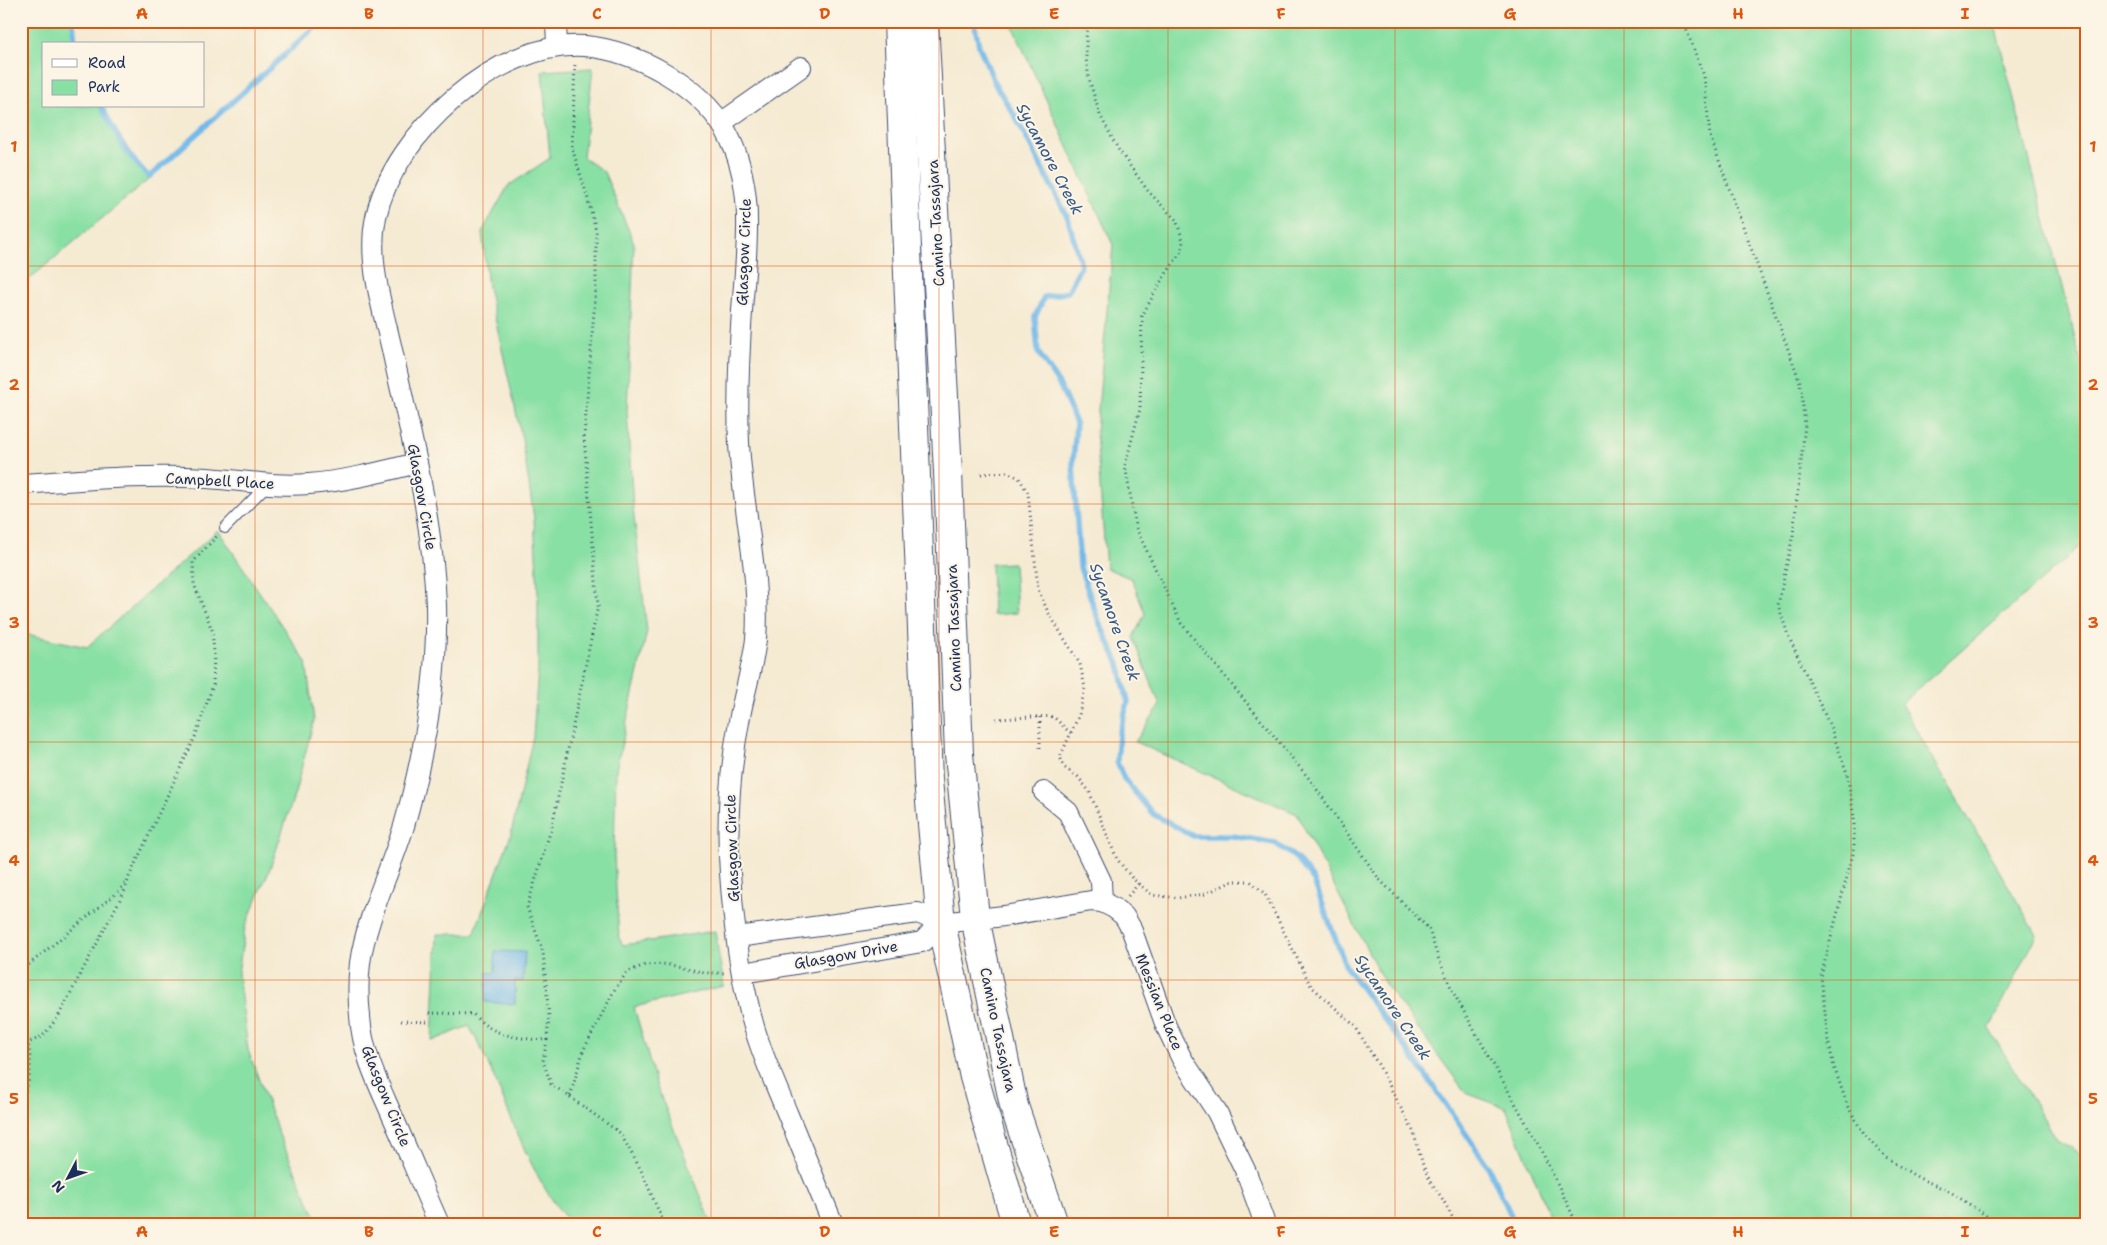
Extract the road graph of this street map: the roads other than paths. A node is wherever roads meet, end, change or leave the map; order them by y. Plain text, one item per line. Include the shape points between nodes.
1 (556, 21) edge
2 (898, 21) edge
3 (924, 21) edge
4 (567, 46) junction
5 (800, 67) dead end
6 (721, 123) junction
7 (417, 463) junction
8 (21, 484) edge
9 (267, 484) junction
10 (224, 528) road end
11 (1044, 792) dead end
12 (1102, 902) junction
13 (975, 918) junction
14 (941, 923) junction
15 (737, 937) junction
16 (743, 973) junction
17 (439, 1224) edge
18 (833, 1224) edge
19 (1016, 1224) edge
20 (1054, 1224) edge
21 (1266, 1224) edge

1 - 4 street
2 - 14 main road, Camino Tassajara via 928,780
3 - 13 main road, Camino Tassajara via 959,754
4 - 6 street, Glasgow Circle via 610,49 643,60 685,87
4 - 7 street, Glasgow Circle via 522,56 487,74 450,102 414,139 386,184 375,218 372,258
5 - 6 street
6 - 15 street, Glasgow Circle via 738,155 748,222 739,366 739,444 757,604 754,660 740,716 728,797 730,870
7 - 9 street, Campbell Place via 352,479
7 - 17 street, Glasgow Circle via 430,534 436,610 429,715 404,825 360,963 359,1002 367,1056
8 - 9 street, Campbell Place via 128,477 207,478
9 - 10 lane
11 - 12 street via 1068,812 1101,881
12 - 13 street via 1081,901 1004,916
12 - 21 street, Messian Place via 1124,916 1131,928 1166,1026 1182,1059 1217,1112 1246,1172
13 - 14 street
13 - 20 main road, Camino Tassajara via 1014,1106
14 - 15 street, Glasgow Drive via 918,913
14 - 16 street, Glasgow Drive via 922,942
14 - 19 main road, Camino Tassajara via 974,1077
15 - 16 street, Glasgow Circle
16 - 18 street, Glasgow Circle via 748,1007 768,1067

